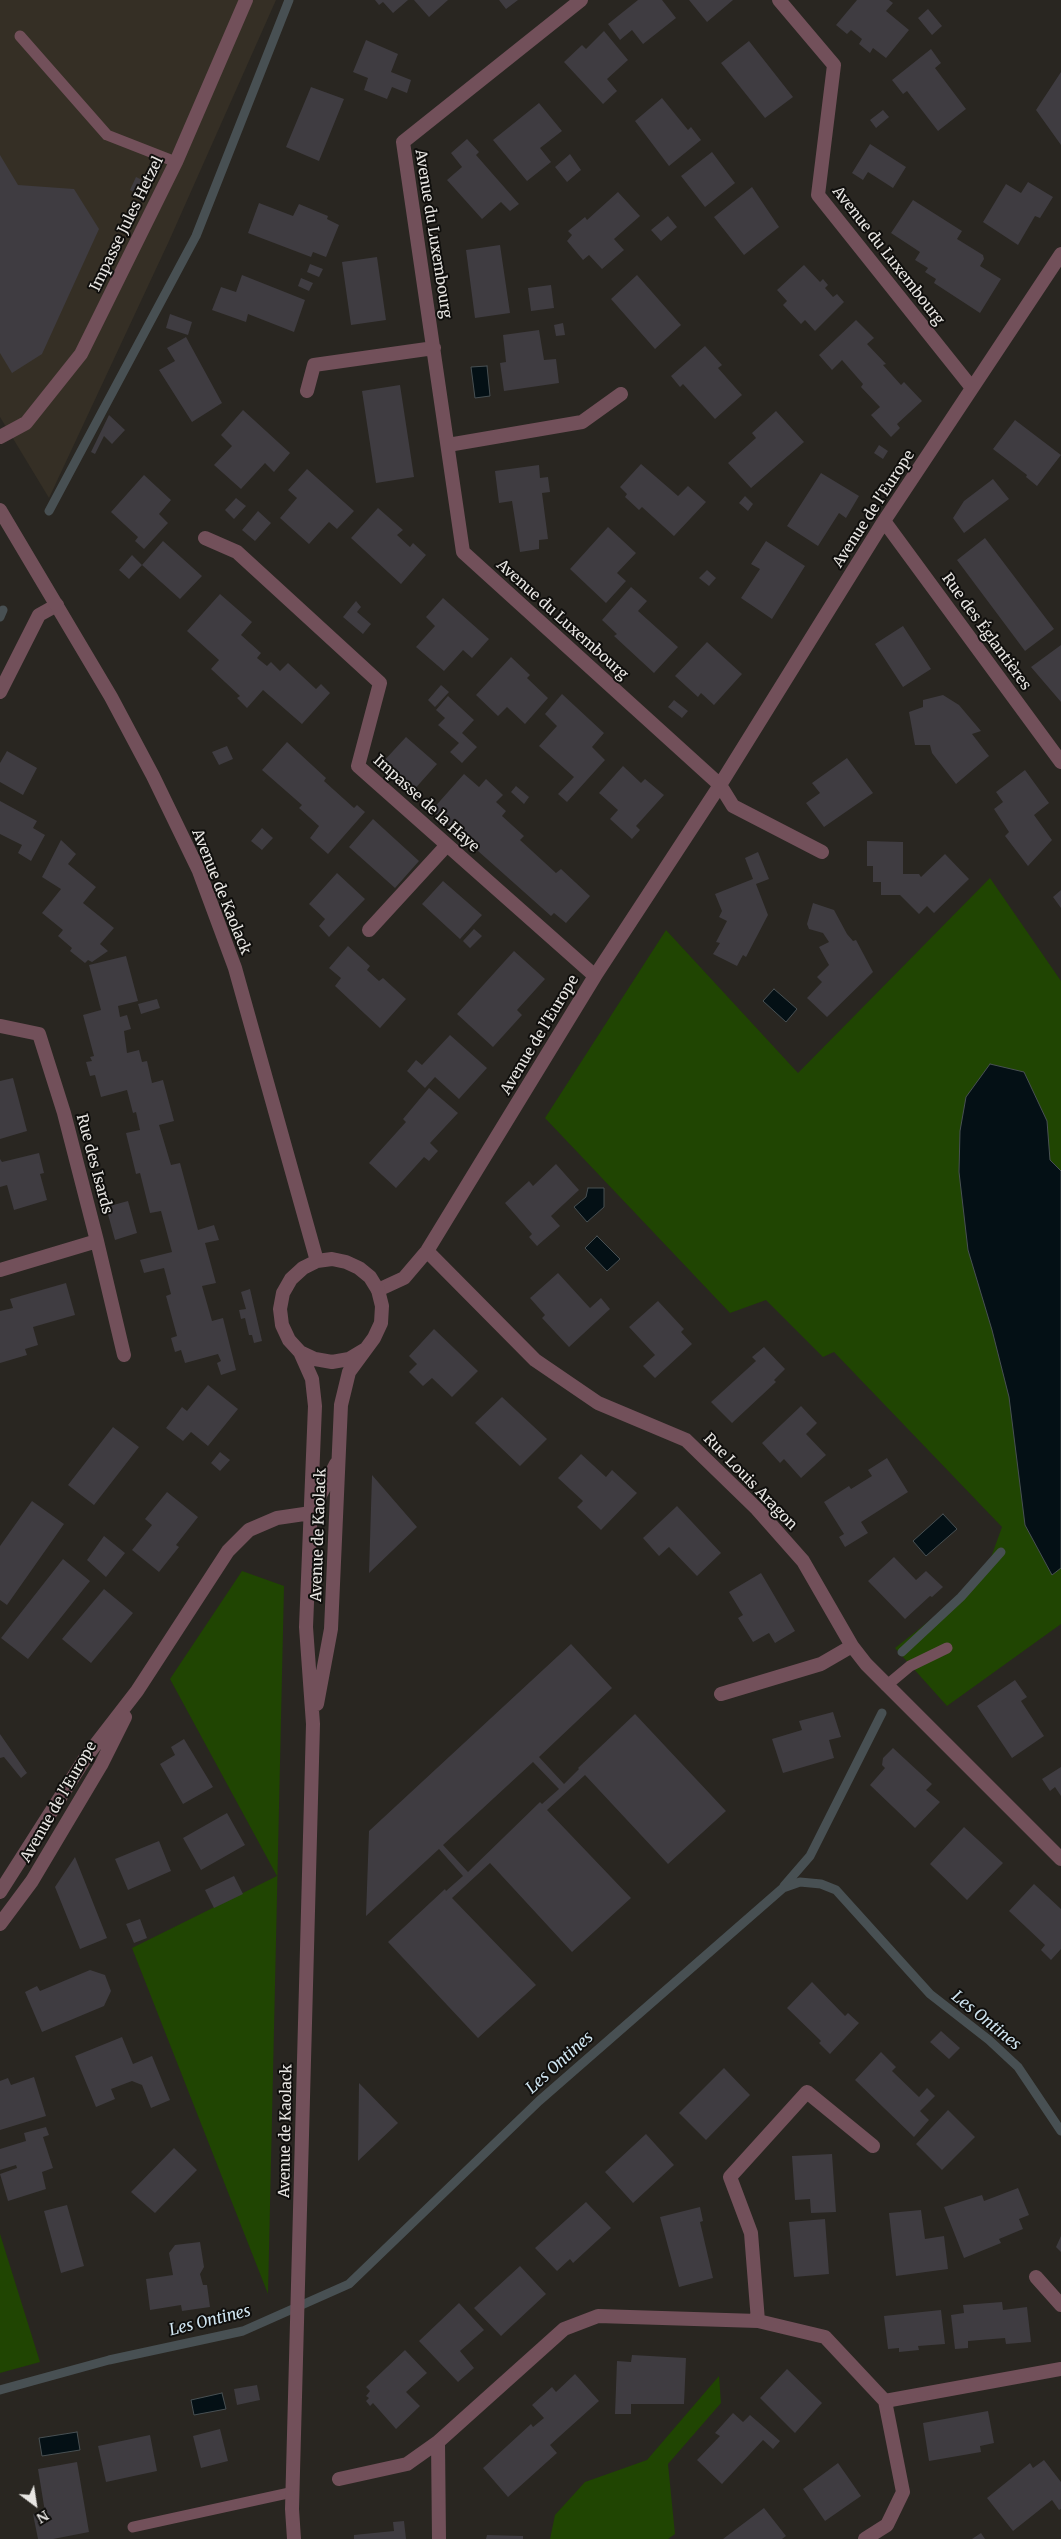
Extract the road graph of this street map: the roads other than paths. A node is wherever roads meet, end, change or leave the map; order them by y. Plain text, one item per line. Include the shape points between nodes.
1 (246, 0) edge
2 (580, 0) edge
3 (779, 0) edge
4 (20, 36) dead end
5 (176, 162) junction
6 (1061, 254) edge
7 (434, 348) junction
8 (972, 388) junction
9 (307, 391) dead end
10 (622, 394) dead end
11 (0, 437) edge
12 (448, 445) junction
13 (0, 510) edge
14 (884, 521) junction
15 (205, 538) dead end
16 (57, 605) junction
17 (0, 692) edge
18 (1061, 762) edge
19 (720, 785) junction
20 (446, 845) junction
21 (822, 852) dead end
22 (369, 930) dead end
23 (595, 976) junction
24 (1, 1026) edge
25 (98, 1241) junction
26 (427, 1251) junction
27 (317, 1261) junction
28 (0, 1270) edge
29 (378, 1290) junction
30 (364, 1350) junction
31 (300, 1352) junction
32 (124, 1355) dead end
33 (338, 1459) junction
34 (311, 1513) junction
35 (852, 1646) junction
36 (947, 1648) dead end
37 (886, 1686) junction
38 (137, 1691) junction
39 (721, 1694) dead end
40 (313, 1724) junction
41 (1061, 1859) edge
42 (0, 1892) edge
43 (0, 1924) edge
44 (873, 2146) dead end
45 (1036, 2277) dead end
46 (1061, 2305) edge
47 (758, 2321) junction
48 (1061, 2369) edge
49 (885, 2401) junction
50 (438, 2442) junction
51 (339, 2479) dead end
52 (293, 2492) junction
53 (133, 2527) dead end
54 (294, 2539) edge
55 (439, 2539) edge
56 (865, 2539) edge

1 - 5 street, Impasse Jules Hetzel
2 - 7 street, Avenue du Luxembourg via 402,142
3 - 8 street, Avenue du Luxembourg via 834,65 818,195
4 - 5 lane via 108,135
5 - 11 street, Impasse Jules Hetzel via 81,354 26,423
6 - 8 street, Avenue de l'Europe
7 - 9 street via 314,365
7 - 12 street, Avenue du Luxembourg
8 - 14 street, Avenue de l'Europe
10 - 12 street via 582,422
12 - 19 street, Avenue du Luxembourg via 462,552
13 - 16 street, Avenue de Kaolack
14 - 18 street, Rue des Églantières
14 - 19 street, Avenue de l'Europe
15 - 20 street, Impasse de la Haye via 238,552 380,683 358,766
16 - 17 street via 39,615
16 - 27 street, Avenue de Kaolack via 111,697 199,871 235,968
19 - 21 street via 733,806
19 - 23 street, Avenue de l'Europe
20 - 22 street
20 - 23 street, Impasse de la Haye
23 - 26 street, Avenue de l'Europe
24 - 25 street, Rue des Isards via 39,1034
25 - 28 street
25 - 32 street
26 - 29 street, Avenue de l'Europe via 404,1278
26 - 35 street, Rue Louis Aragon via 534,1360 598,1403 686,1440 757,1509 803,1561
27 - 29 street via 346,1262 359,1268
27 - 31 street, Avenue de Kaolack via 291,1279 281,1301 282,1325
29 - 30 street, Avenue de Kaolack via 382,1306 381,1323
30 - 31 street via 348,1359 332,1362
30 - 33 street, Avenue de Kaolack via 349,1372 341,1405
31 - 34 street, Avenue de Kaolack via 312,1379 315,1406
33 - 34 street
33 - 40 street, Avenue de Kaolack via 331,1629
34 - 38 street, Avenue de l'Europe via 276,1518 249,1530 228,1551
34 - 40 street, Avenue de Kaolack via 306,1628
35 - 37 street, Rue Louis Aragon
35 - 39 street via 821,1664
36 - 37 lane via 910,1666
37 - 41 street, Rue Louis Aragon
38 - 42 street, Avenue de l'Europe via 86,1758
38 - 43 street, Avenue de l'Europe via 101,1765 32,1881
40 - 52 street, Avenue de Kaolack
44 - 47 street via 807,2092 730,2177 751,2233
45 - 46 street
47 - 49 street via 825,2337
47 - 50 street via 598,2316 564,2329
48 - 49 street
49 - 56 street via 903,2492 887,2525
50 - 51 street via 407,2464
50 - 55 street
52 - 53 lane
52 - 54 street, Avenue de Kaolack

